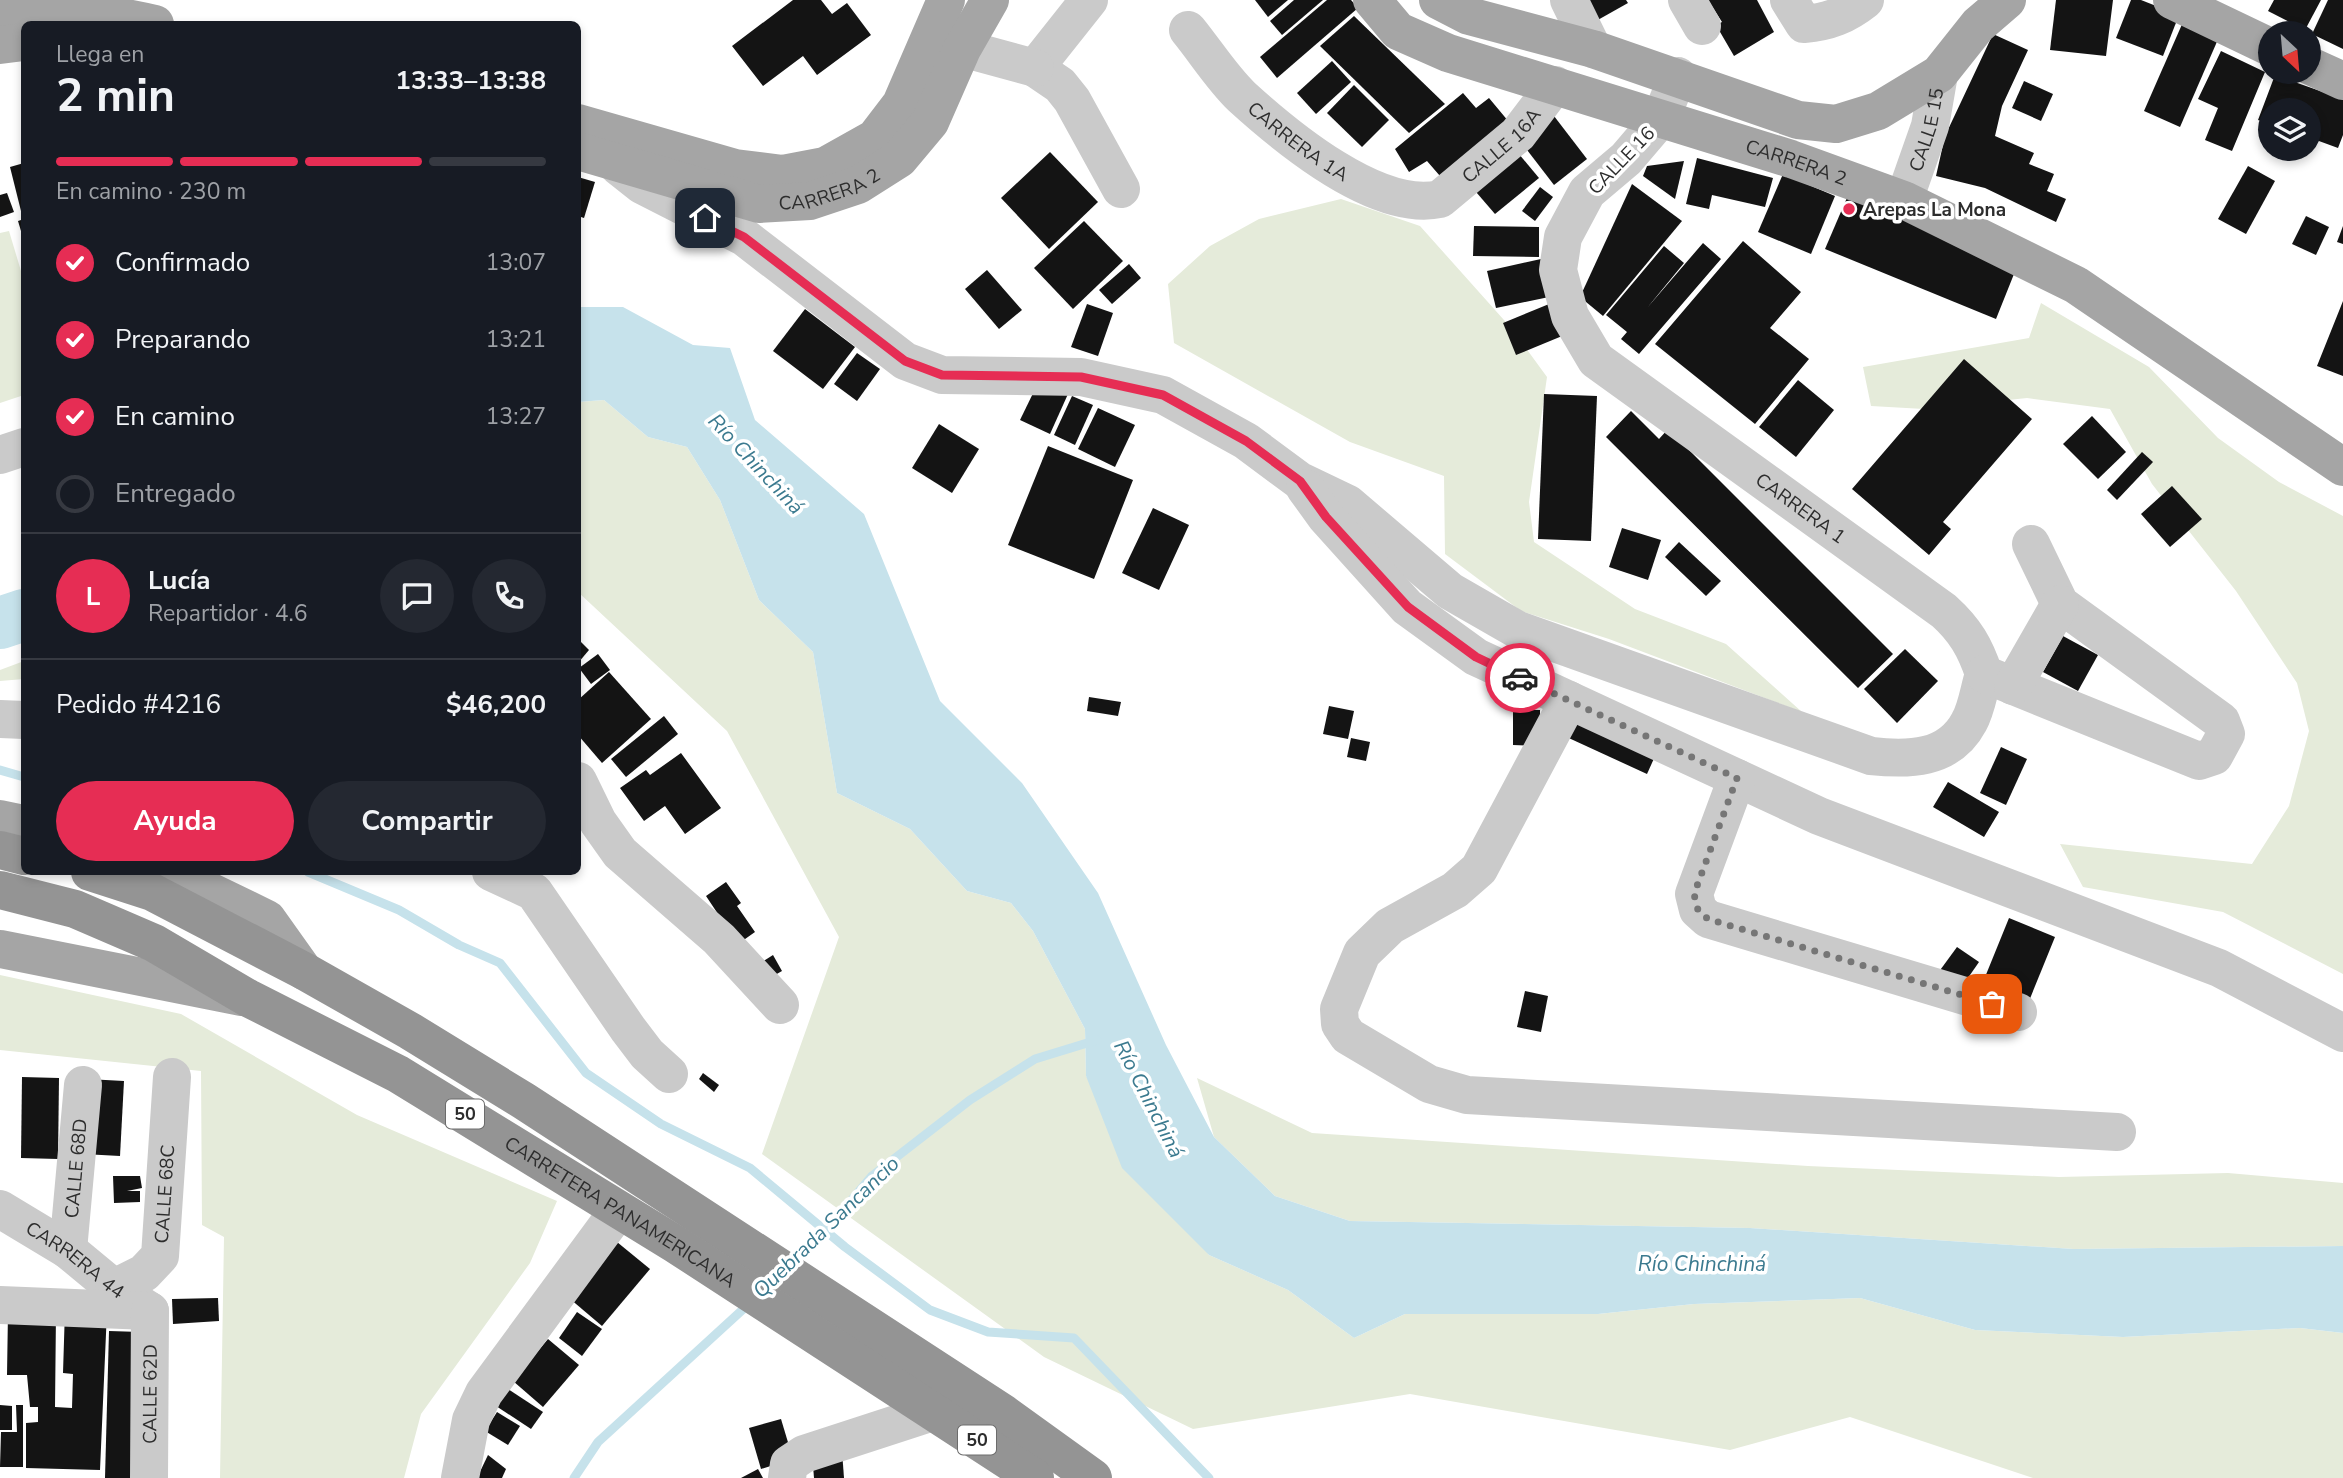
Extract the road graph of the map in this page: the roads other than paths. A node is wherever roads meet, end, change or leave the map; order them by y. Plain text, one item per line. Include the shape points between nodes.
1 (946, 0) edge
2 (990, 0) edge
3 (1089, 0) edge
4 (1372, 0) edge
5 (1438, 0) edge
6 (1569, 0) edge
7 (1789, 0) edge
8 (2007, 0) edge
9 (2172, 0) edge
10 (1858, 6) edge
11 (0, 9) edge
12 (141, 21) edge
13 (1188, 30) dead end
14 (2258, 41) edge
15 (21, 42) edge
16 (945, 44) junction
17 (0, 45) edge
18 (1593, 49) junction
19 (1035, 68) junction
20 (2321, 71) edge
21 (1939, 74) junction
22 (1678, 76) junction
23 (2343, 81) edge
24 (1555, 85) junction
25 (1661, 118) junction
26 (583, 137) edge
27 (1121, 189) dead end
28 (1440, 200) joint
29 (1904, 200) junction
30 (1595, 360) joint
31 (21, 448) edge
32 (0, 454) edge
33 (2342, 464) edge
34 (1300, 481) junction
35 (2031, 544) dead end
36 (2060, 604) junction
37 (1998, 680) junction
38 (1569, 700) junction
39 (0, 719) edge
40 (21, 720) edge
41 (1737, 778) junction
42 (581, 797) edge
43 (0, 819) edge
44 (21, 823) edge
45 (588, 833) edge
46 (0, 850) edge
47 (21, 855) edge
48 (99, 875) edge
49 (176, 875) edge
50 (507, 875) edge
51 (543, 882) edge
52 (0, 890) edge
53 (0, 948) edge
54 (304, 971) junction
55 (248, 998) junction
56 (780, 1005) dead end
57 (2018, 1012) dead end
58 (2343, 1033) edge
59 (669, 1074) dead end
60 (172, 1077) dead end
61 (83, 1085) dead end
62 (2117, 1132) dead end
63 (0, 1209) edge
64 (618, 1211) junction
65 (68, 1250) junction
66 (114, 1288) junction
67 (0, 1305) edge
68 (150, 1311) junction
69 (926, 1408) junction
70 (149, 1478) edge
71 (460, 1478) edge
72 (787, 1478) edge
73 (1035, 1478) edge
74 (1093, 1478) edge

1 - 16 main road, CARRERA 2
2 - 16 main road, CARRERA 2
3 - 19 street
4 - 24 main road, CARRERA 2 via 1398,31 1448,53
5 - 18 main road, CARRERA 2 via 1469,16
6 - 18 street
7 - 10 street via 1804,24 1825,23
8 - 21 main road, CALLE 15 via 1978,25
9 - 14 main road
11 - 12 main road via 47,6
13 - 28 street, CARRERA 1A via 1241,95 1340,176 1407,200
15 - 17 main road
16 - 19 street
16 - 26 main road, CARRERA 2 via 875,138 825,166 783,174
18 - 22 main road, CARRERA 2
19 - 27 street via 1072,100
20 - 23 main road
21 - 22 main road, CARRERA 2 via 1878,111 1836,124 1798,120
21 - 29 street, CALLE 15 via 1930,126
22 - 25 street, CALLE 16
24 - 25 main road, CARRERA 2
24 - 28 street, CALLE 16A via 1518,134
25 - 29 main road, CARRERA 2
25 - 30 street, CALLE 16 via 1626,159 1587,192 1563,237 1558,270 1570,316
26 - 34 street via 642,185 744,237 905,361 942,375 1081,377 1163,395 1246,441
29 - 33 main road, CARRERA 2 via 2076,285
30 - 37 street, CARRERA 1 via 1944,611 1963,628
31 - 32 street
34 - 37 street via 1348,503 1450,591 1518,630 1871,756 1906,760 1948,748
34 - 38 street via 1326,517 1408,607 1476,657
35 - 36 street
36 - 37 street
36 - 37 street via 2221,721 2227,734 2214,756 2199,761
38 - 41 street
38 - 62 street via 1479,869 1455,890 1391,926 1362,953 1339,1009 1340,1024 1348,1037 1429,1084 1467,1095
39 - 40 street
41 - 57 street via 1694,894 1698,910 1708,919
41 - 58 street via 1819,816 2219,968
42 - 45 street
43 - 44 main road
45 - 56 street via 621,853 719,939
46 - 47 highway
48 - 54 highway, CARRETERA PANAMERICANA / 50 via 152,892
49 - 54 main road via 267,919
50 - 51 street
51 - 59 street via 641,1046
52 - 55 highway, CARRETERA PANAMERICANA / 50 via 97,918 154,943
53 - 55 main road
54 - 74 highway, CARRETERA PANAMERICANA / 50 via 502,1087 1003,1413
55 - 64 highway, CARRETERA PANAMERICANA / 50 via 398,1074
60 - 66 street, CALLE 68C via 160,1256 144,1273
61 - 65 street, CALLE 68D
63 - 65 street, CARRERA 44
64 - 69 highway, CARRETERA PANAMERICANA / 50
64 - 71 street via 484,1393 471,1420
65 - 66 street, CARRERA 44
66 - 68 street, CARRERA 44
67 - 68 street
68 - 70 street, CALLE 62D
69 - 72 street via 804,1454 789,1464
69 - 73 highway, CARRETERA PANAMERICANA / 50

